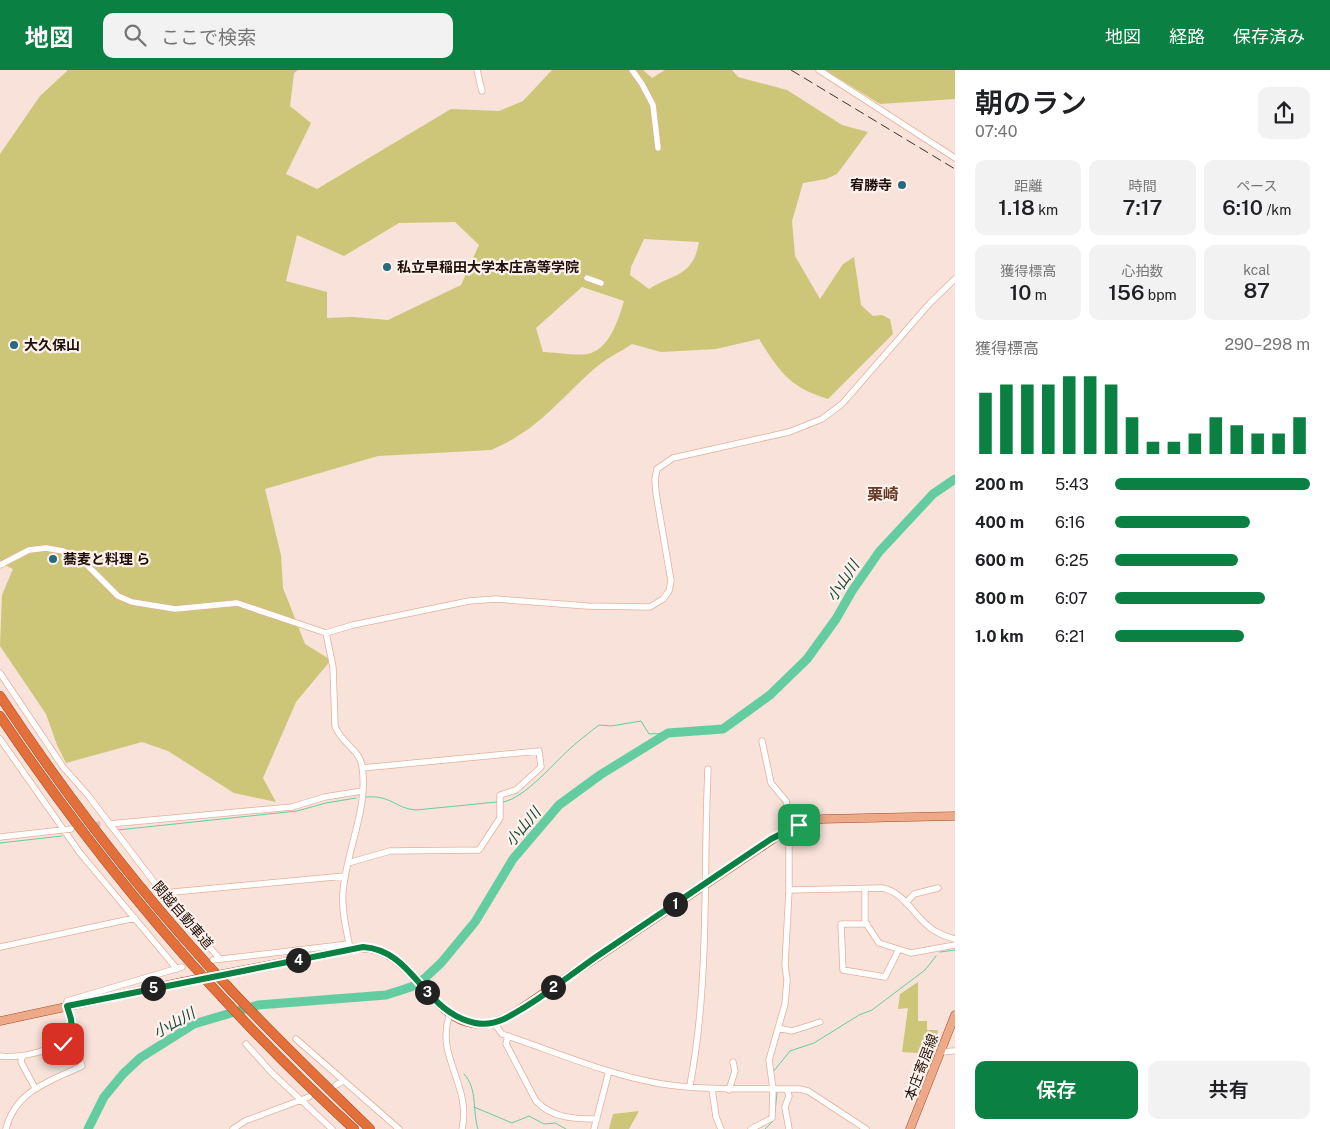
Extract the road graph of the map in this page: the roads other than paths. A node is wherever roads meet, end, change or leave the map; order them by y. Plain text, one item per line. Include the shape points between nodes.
1 (477, 70) edge
2 (632, 70) edge
3 (818, 70) edge
4 (482, 91) dead end
5 (658, 148) dead end
6 (955, 158) edge
7 (587, 278) dead end
8 (955, 279) edge
9 (601, 283) dead end
10 (0, 565) edge
11 (326, 633) junction
12 (0, 673) edge
13 (0, 696) edge
14 (0, 716) edge
15 (0, 739) edge
16 (762, 741) dead end
17 (362, 768) junction
18 (708, 769) dead end
19 (362, 792) junction
20 (955, 816) edge
21 (105, 823) junction
22 (71, 829) tunnel mouth
23 (788, 829) junction
24 (63, 830) junction
25 (0, 837) edge
26 (348, 864) junction
27 (345, 876) junction
28 (705, 883) junction
29 (938, 888) dead end
30 (865, 889) junction
31 (789, 890) junction
32 (163, 893) junction
33 (906, 903) junction
34 (135, 918) junction
35 (867, 924) junction
36 (955, 939) edge
37 (955, 945) edge
38 (350, 946) junction
39 (0, 947) edge
40 (898, 951) junction
41 (67, 1006) junction
42 (450, 1014) junction
43 (955, 1015) edge
44 (0, 1020) edge
45 (820, 1022) dead end
46 (494, 1023) junction
47 (778, 1028) junction
48 (508, 1036) junction
49 (296, 1039) dead end
50 (73, 1040) junction
51 (246, 1044) dead end
52 (955, 1051) edge
53 (940, 1052) junction
54 (0, 1056) edge
55 (22, 1057) junction
56 (733, 1062) dead end
57 (609, 1071) junction
58 (343, 1081) junction
59 (336, 1085) dead end
60 (690, 1085) junction
61 (35, 1088) junction
62 (787, 1088) junction
63 (712, 1089) junction
64 (773, 1089) junction
65 (729, 1090) junction
66 (309, 1097) dead end
67 (300, 1100) junction
68 (597, 1119) junction
69 (6, 1129) edge
70 (233, 1129) edge
71 (332, 1129) edge
72 (354, 1129) edge
73 (370, 1129) edge
74 (399, 1129) edge
75 (462, 1129) edge
76 (594, 1129) edge
77 (722, 1129) edge
78 (751, 1129) edge
79 (789, 1129) edge
80 (866, 1129) edge
81 (910, 1129) edge

1 - 4 street
2 - 5 street via 653,105
3 - 6 street
7 - 9 street
8 - 11 street via 842,404 822,419 790,432 673,458 657,469 656,493 671,581 667,595 653,606 606,607 496,599 460,603
10 - 11 street via 29,550 63,551 84,562 118,596 132,602 175,609 237,603
11 - 17 street via 333,667 335,726 337,733 359,757
12 - 21 street
13 - 73 highway, 関越自動車道 via 127,871 230,989
14 - 72 highway, 関越自動車道 via 58,800 152,920 217,993
15 - 24 street
16 - 23 street via 771,783 789,807
17 - 19 street
17 - 26 street via 539,751 541,767 516,790 500,795 500,818 479,850 390,851
18 - 28 street
19 - 21 street via 325,797 292,807
19 - 26 street
20 - 23 main road via 822,819
21 - 32 street
22 - 24 street
23 - 28 main road
23 - 31 street
24 - 25 street
24 - 34 street
26 - 27 street
27 - 32 street
27 - 38 street via 343,900
28 - 46 main road via 535,999
28 - 60 street via 703,974 697,1050
29 - 33 street via 914,894
30 - 31 street
30 - 33 street via 892,891
30 - 35 street
31 - 47 street via 785,1004
32 - 38 street via 216,959
33 - 36 street via 928,926
34 - 39 street
34 - 41 street via 180,968 67,1001
35 - 40 street via 879,943
35 - 40 street via 841,924 843,970 885,977
37 - 40 street via 911,953
38 - 41 main road, bridge
38 - 42 main road via 375,949 394,957
41 - 44 main road
41 - 50 street
42 - 46 main road via 474,1023
42 - 75 street via 447,1049 463,1097
43 - 53 main road, 本庄寄居線
45 - 47 street via 792,1031
46 - 48 street via 502,1034
47 - 64 street via 769,1060
48 - 57 street
48 - 68 street via 506,1044 542,1108 559,1116
49 - 58 street
50 - 55 street
50 - 61 street via 82,1066
51 - 67 street
52 - 53 street
53 - 81 main road, 本庄寄居線
54 - 55 street
55 - 61 street via 21,1062
56 - 65 street via 735,1071
57 - 60 street via 662,1084
57 - 68 street
58 - 59 street
58 - 74 street
60 - 63 street
61 - 69 street via 21,1099
62 - 64 street
62 - 79 street via 789,1096 785,1107
62 - 80 street via 808,1092
63 - 65 street
63 - 77 street via 716,1116
64 - 65 street
64 - 78 street via 772,1118
66 - 67 street
67 - 70 street via 245,1121
67 - 71 street
68 - 76 street

